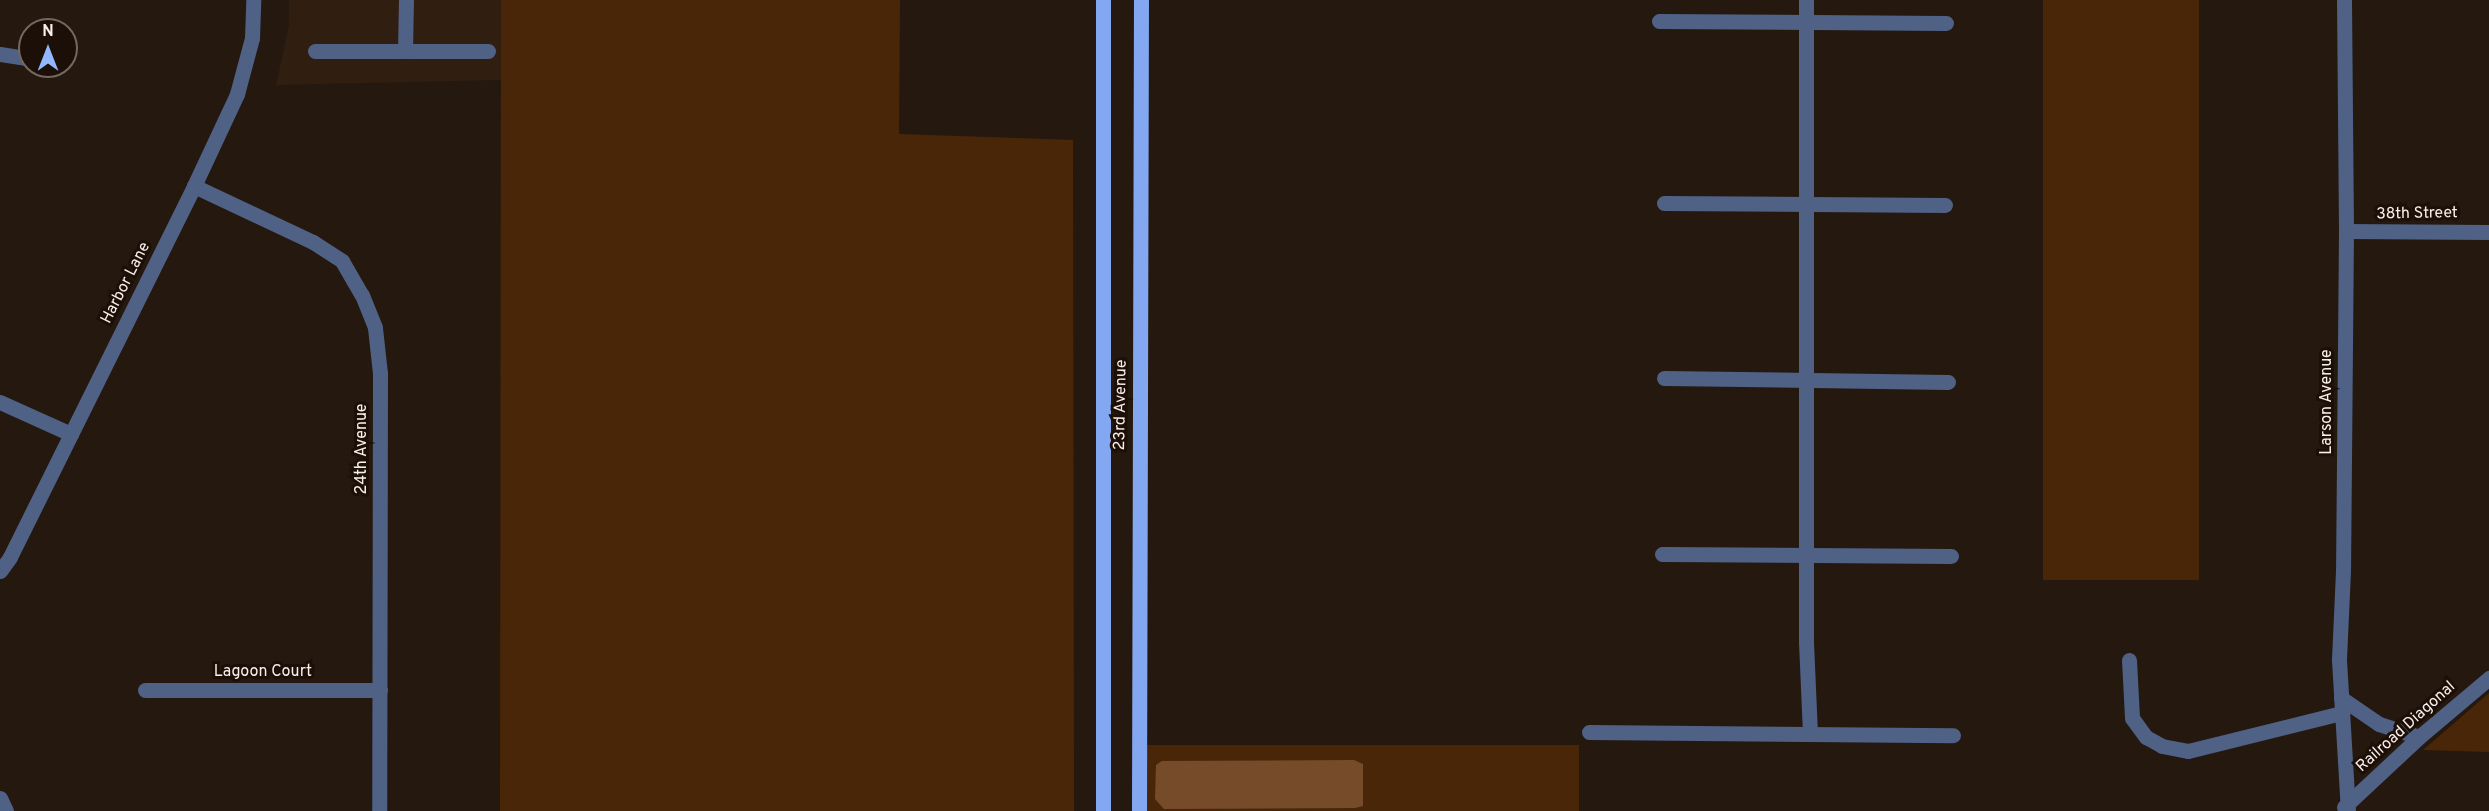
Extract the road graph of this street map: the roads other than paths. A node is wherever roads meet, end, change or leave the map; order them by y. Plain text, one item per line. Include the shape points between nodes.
1 (253, 0) edge
2 (405, 0) edge
3 (1103, 0) edge
4 (1141, 0) edge
5 (1806, 0) edge
6 (2344, 0) edge
7 (1659, 21) dead end
8 (1806, 22) junction
9 (1946, 24) dead end
10 (315, 51) dead end
11 (405, 51) junction
12 (488, 51) dead end
13 (0, 54) edge
14 (18, 57) edge
15 (194, 186) junction
16 (1664, 202) dead end
17 (1805, 203) junction
18 (1945, 205) dead end
19 (2346, 231) junction
20 (2489, 231) edge
21 (1664, 378) dead end
22 (1807, 380) junction
23 (1948, 382) dead end
24 (0, 402) edge
25 (71, 434) junction
26 (1662, 554) dead end
27 (1808, 556) junction
28 (1951, 556) dead end
29 (0, 571) edge
30 (2129, 660) dead end
31 (2489, 678) edge
32 (146, 690) dead end
33 (380, 690) junction
34 (2341, 706) junction
35 (1589, 732) dead end
36 (1810, 734) junction
37 (1953, 735) dead end
38 (2419, 737) junction
39 (0, 798) edge
40 (2345, 808) edge
41 (6, 811) edge
42 (379, 811) edge
43 (1103, 811) edge
44 (1139, 811) edge

1 - 15 street, Harbor Lane via 252,38 237,94
2 - 11 street
3 - 43 main road, 23rd Avenue
4 - 44 main road, 23rd Avenue
5 - 8 street
6 - 19 street, Larson Avenue
7 - 8 street
8 - 9 street
8 - 17 street
10 - 11 street
11 - 12 street
13 - 14 street
15 - 25 street, Harbor Lane
15 - 33 street, 24th Avenue via 313,242 342,261 375,328 380,374
16 - 17 street
17 - 18 street
17 - 22 street
19 - 20 street, 38th Street
19 - 34 street, Larson Avenue
21 - 22 street
22 - 23 street
22 - 27 street
24 - 25 street
25 - 29 street, Harbor Lane
26 - 27 street
27 - 28 street
27 - 36 street
30 - 34 street via 2132,718 2146,737 2162,746 2188,751
31 - 38 street, Railroad Diagonal
32 - 33 street, Lagoon Court
33 - 42 street, 24th Avenue
34 - 38 street
34 - 40 street, Larson Avenue
35 - 36 street
36 - 37 street
38 - 40 street, Railroad Diagonal
39 - 41 street

